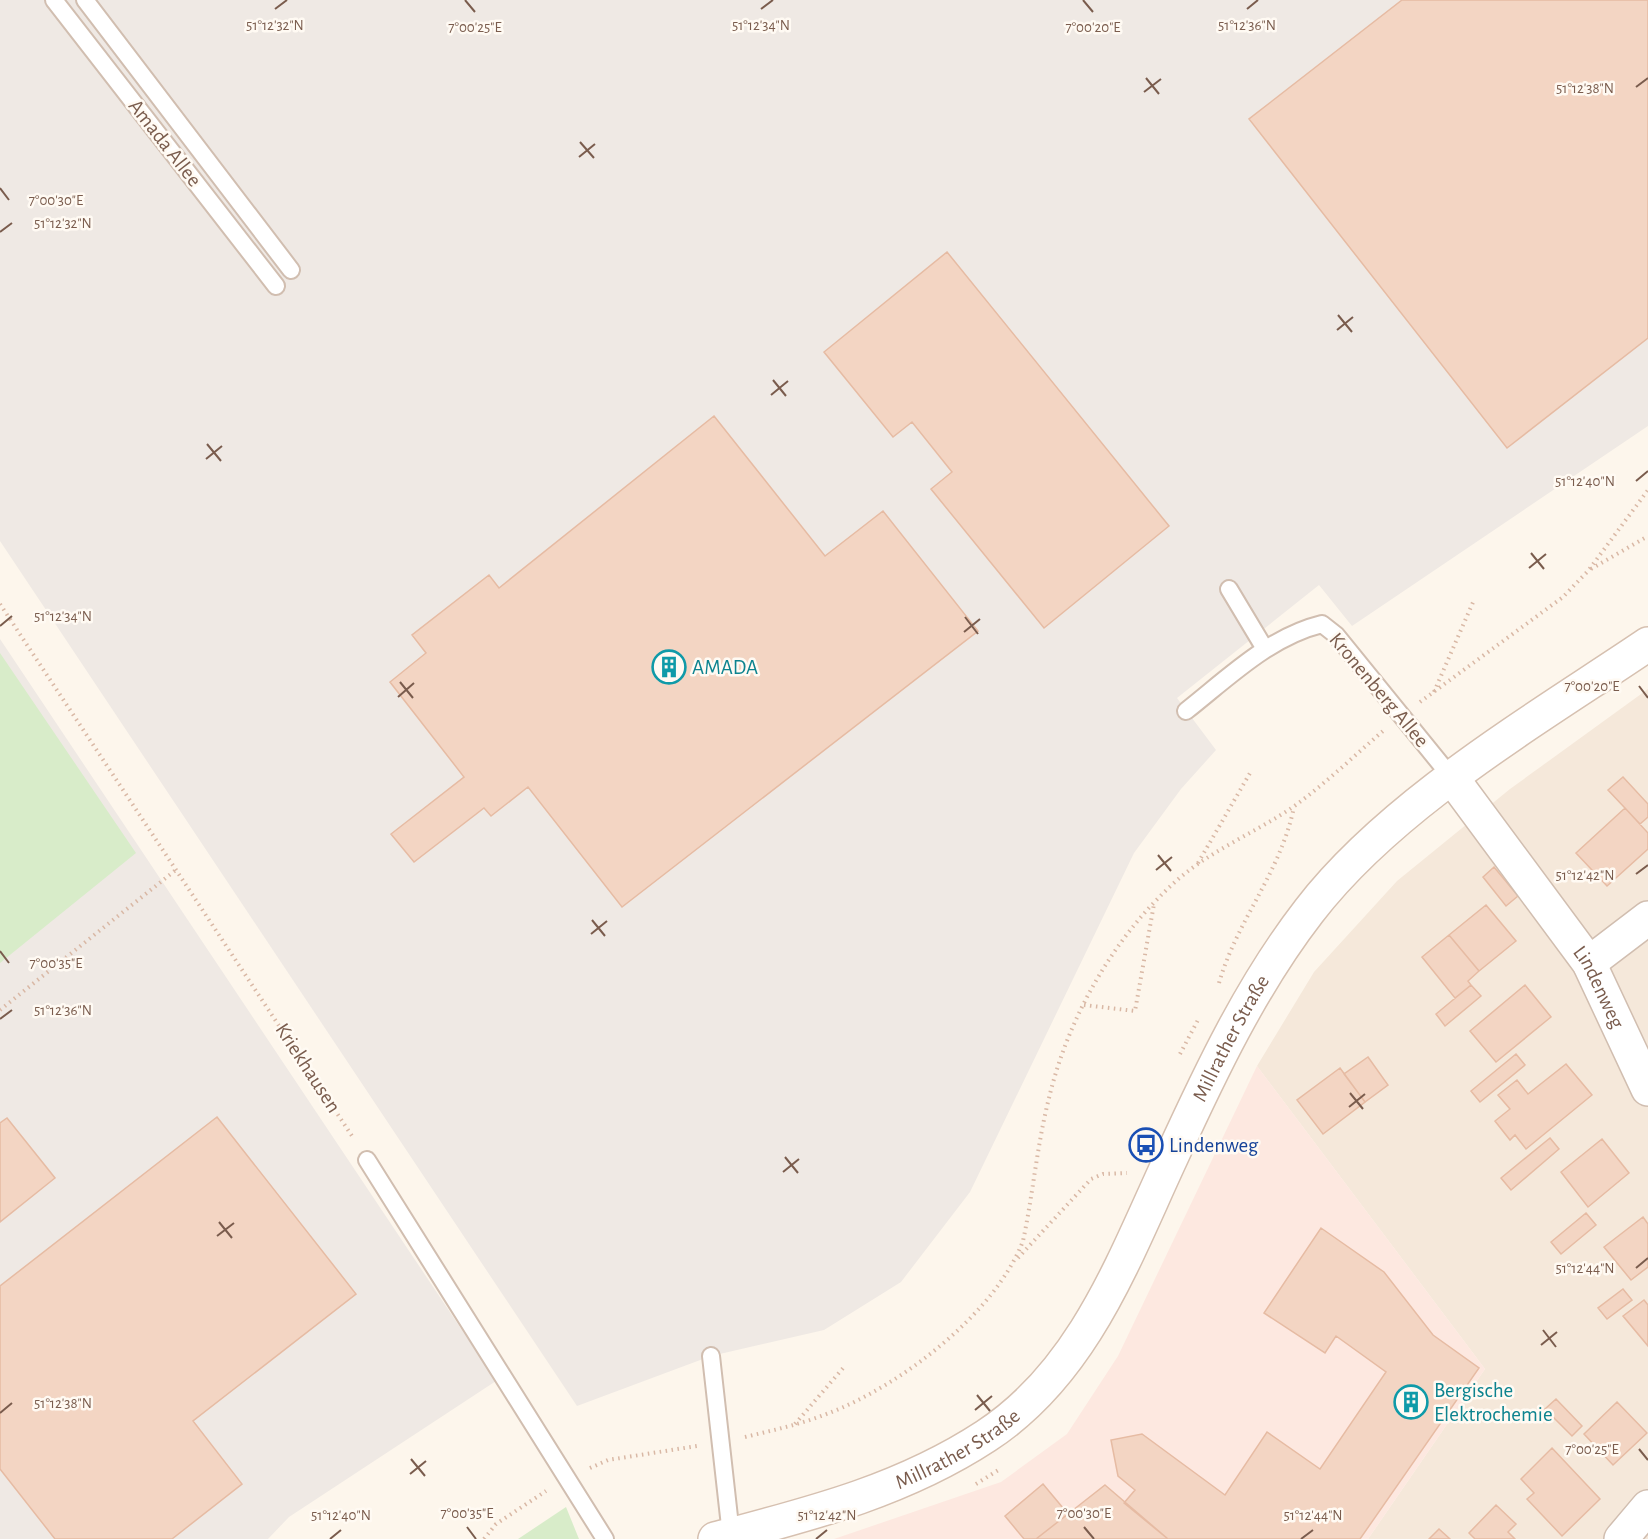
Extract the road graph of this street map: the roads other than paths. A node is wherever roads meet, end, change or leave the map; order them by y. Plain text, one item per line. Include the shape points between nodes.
1 (54, 0) edge
2 (85, 0) edge
3 (291, 270) dead end
4 (276, 286) dead end
5 (1229, 590) dead end
6 (1648, 644) edge
7 (1265, 649) junction
8 (1186, 711) dead end
9 (1452, 778) junction
10 (1648, 918) edge
11 (1589, 963) junction
12 (1648, 1089) edge
13 (368, 1160) road end
14 (711, 1356) dead end
15 (1648, 1507) edge
16 (723, 1537) edge
17 (605, 1539) edge
18 (1621, 1539) edge

1 - 4 lane, Amada Allee
2 - 3 lane, Amada Allee
5 - 7 lane
6 - 9 main road, Millrather Straße
7 - 8 lane
7 - 9 lane, Kronenberg Allee via 1305,628 1322,624
9 - 11 main road, Lindenweg
9 - 16 main road, Millrather Straße via 1385,832 1344,872 1310,910 1262,978 1190,1119 1110,1291 1083,1337 1028,1402 988,1435 884,1489 827,1510
10 - 11 main road
11 - 12 main road, Lindenweg
13 - 17 lane
14 - 16 lane
15 - 18 main road

